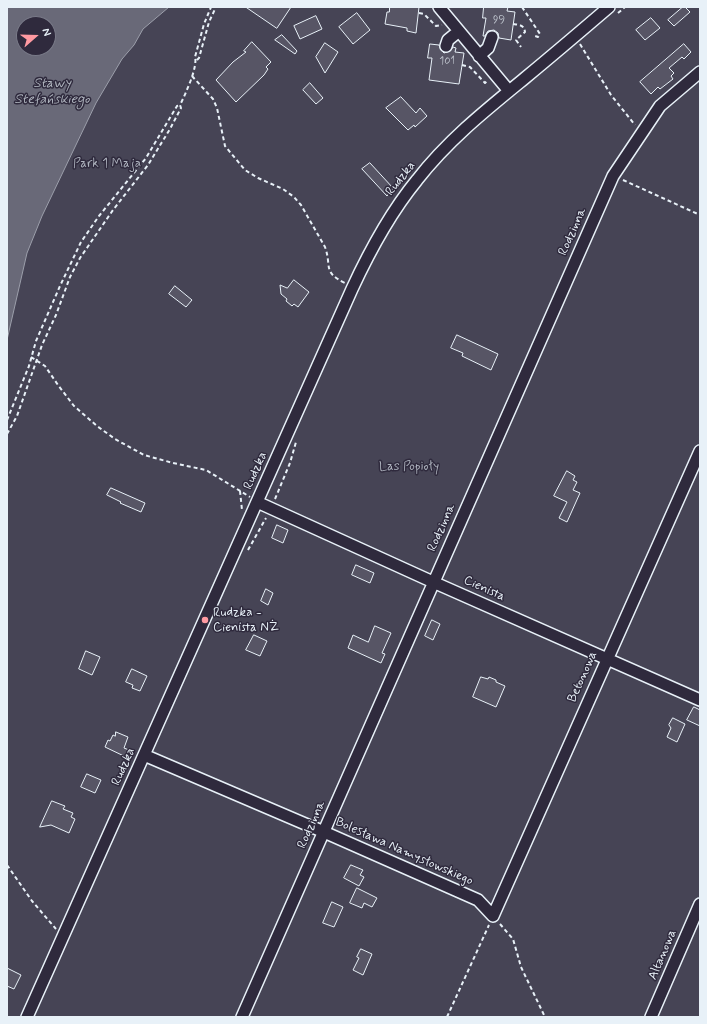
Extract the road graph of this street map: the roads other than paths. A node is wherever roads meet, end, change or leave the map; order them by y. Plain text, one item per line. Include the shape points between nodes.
1 (439, 7) edge
2 (612, 12) edge
3 (459, 31) junction
4 (492, 37) dead end
5 (446, 46) dead end
6 (479, 56) junction
7 (700, 72) edge
8 (509, 91) junction
9 (700, 451) edge
10 (258, 502) junction
11 (433, 582) junction
12 (607, 659) junction
13 (700, 700) edge
14 (144, 755) junction
15 (324, 832) junction
16 (700, 904) edge
17 (493, 916) joint
18 (28, 1017) edge
19 (242, 1017) edge
20 (651, 1017) edge

1 - 3 street
2 - 8 street, Rudzka
3 - 5 street via 448,40
3 - 6 street
4 - 6 street via 488,48
6 - 8 street
7 - 11 street, Rodzinna via 660,106 613,176
8 - 10 street, Rudzka via 454,139 418,179 384,227 353,286
9 - 12 street, Betonowa
10 - 11 street, Cienista
10 - 14 street, Rudzka
11 - 12 street, Cienista
11 - 15 street, Rodzinna
12 - 13 street, Cienista
12 - 17 street, Betonowa
14 - 15 street, Bolesława Namysłowskiego
14 - 18 street, Rudzka
15 - 17 street, Bolesława Namysłowskiego via 478,900
15 - 19 street, Rodzinna
16 - 20 street, Altanowa

